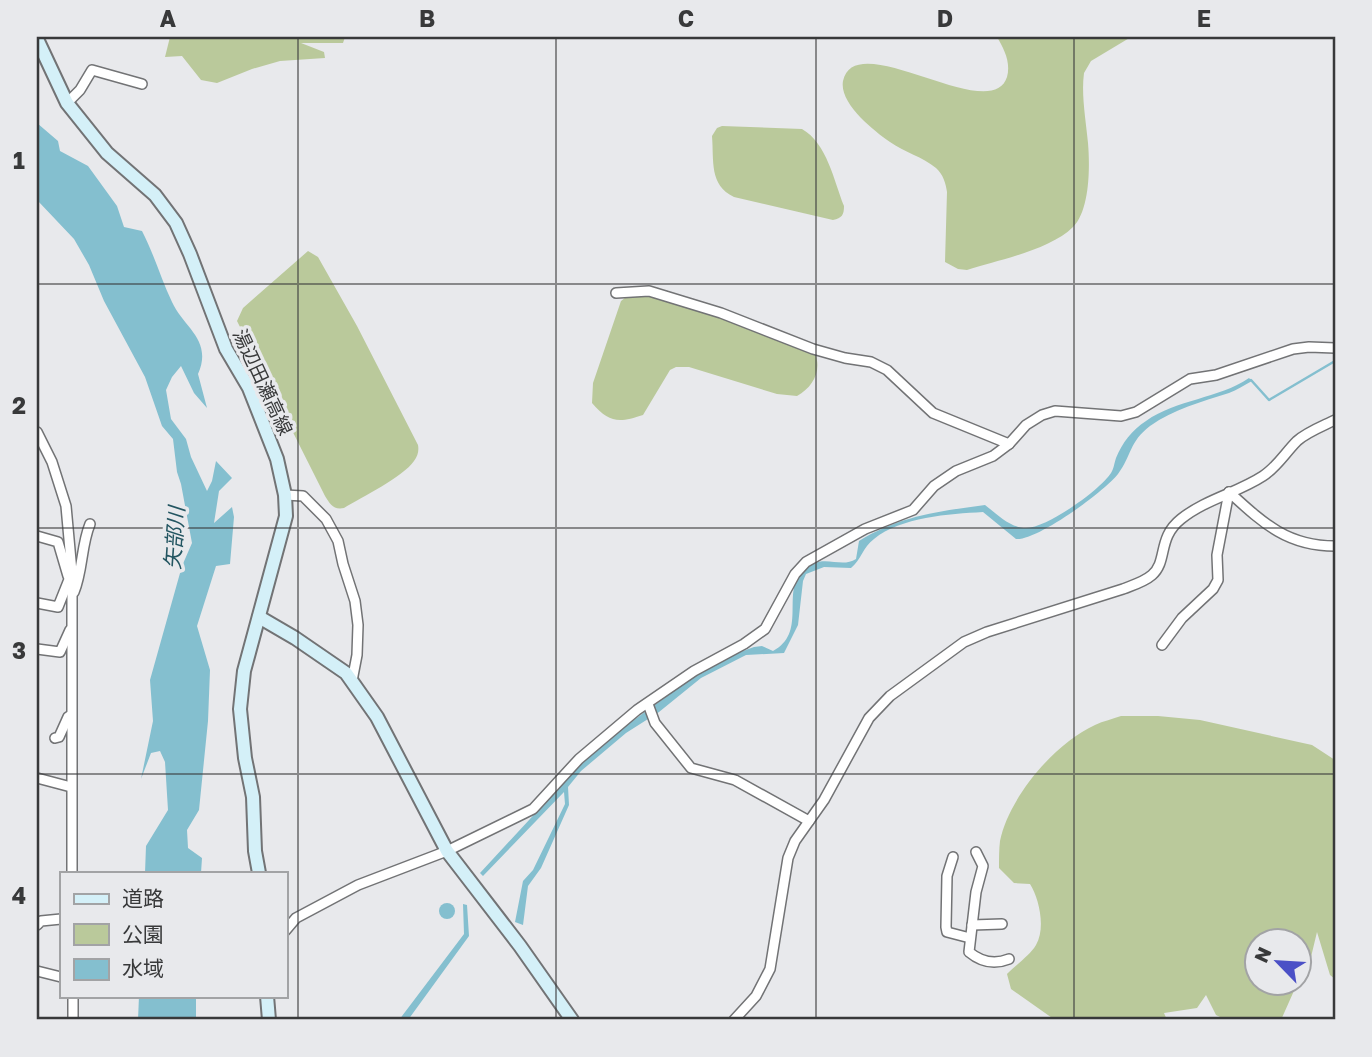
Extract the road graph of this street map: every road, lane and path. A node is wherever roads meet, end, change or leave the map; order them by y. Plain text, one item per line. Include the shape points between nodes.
1 (37, 40) edge
2 (142, 84) dead end
3 (66, 103) junction
4 (615, 293) dead end
5 (1335, 348) edge
6 (1335, 421) edge
7 (37, 432) edge
8 (1009, 444) junction
9 (1229, 492) junction
10 (285, 495) junction
11 (90, 524) dead end
12 (37, 536) edge
13 (1335, 547) edge
14 (70, 576) junction
15 (72, 597) junction
16 (37, 603) edge
17 (259, 617) junction
18 (72, 626) junction
19 (1162, 645) dead end
20 (37, 649) edge
21 (352, 681) junction
22 (648, 704) junction
23 (72, 715) junction
24 (55, 738) dead end
25 (37, 778) edge
26 (71, 787) junction
27 (809, 821) junction
28 (447, 851) junction
29 (976, 852) dead end
30 (953, 857) dead end
31 (73, 872) edge
32 (258, 872) edge
33 (60, 919) edge
34 (1002, 924) dead end
35 (37, 925) edge
36 (972, 925) junction
37 (287, 929) edge
38 (970, 938) junction
39 (1009, 959) dead end
40 (37, 971) edge
41 (60, 977) edge
42 (73, 998) edge
43 (267, 998) edge
44 (73, 1020) edge
45 (269, 1020) edge
46 (572, 1020) edge
47 (734, 1020) edge

1 - 3 main road, 湯辺田瀬高線
2 - 3 street via 92,70
3 - 10 main road, 湯辺田瀬高線 via 107,153 155,195 176,223 226,349 249,388 277,459
4 - 8 street via 649,291 813,349 871,362 887,370 933,413
5 - 8 street via 1293,349 1190,379 1136,412 1121,416 1055,411 1026,425
6 - 9 street via 1299,439 1263,476
7 - 14 street via 66,506
8 - 22 street via 934,486 913,510 806,562 765,629
9 - 13 street via 1268,527 1293,540
9 - 19 street via 1217,555 1218,580
9 - 27 street via 1200,505 1169,529 1160,565 1143,581 964,642 890,696 869,719
10 - 17 main road, 湯辺田瀬高線 via 281,541
10 - 21 street via 303,496 338,541 358,625
11 - 15 street
12 - 14 street via 58,542
14 - 15 street
14 - 16 street via 58,607
15 - 18 street
17 - 21 main road via 328,660
17 - 32 main road, 湯辺田瀬高線 via 244,671 240,709
18 - 20 street via 60,652
18 - 23 street
21 - 28 main road via 377,717
22 - 27 street via 654,723 691,768 735,780
22 - 28 street via 579,759 533,809
23 - 24 street
23 - 26 street
25 - 26 street
26 - 31 street
27 - 47 street via 788,858 770,969 756,996
28 - 37 street via 358,885 296,918
28 - 46 main road
29 - 36 street via 983,866
30 - 38 street via 947,876 947,932
33 - 35 street
34 - 36 street
36 - 38 street
38 - 39 street via 970,955 997,964
40 - 41 street
42 - 44 street
43 - 45 main road

